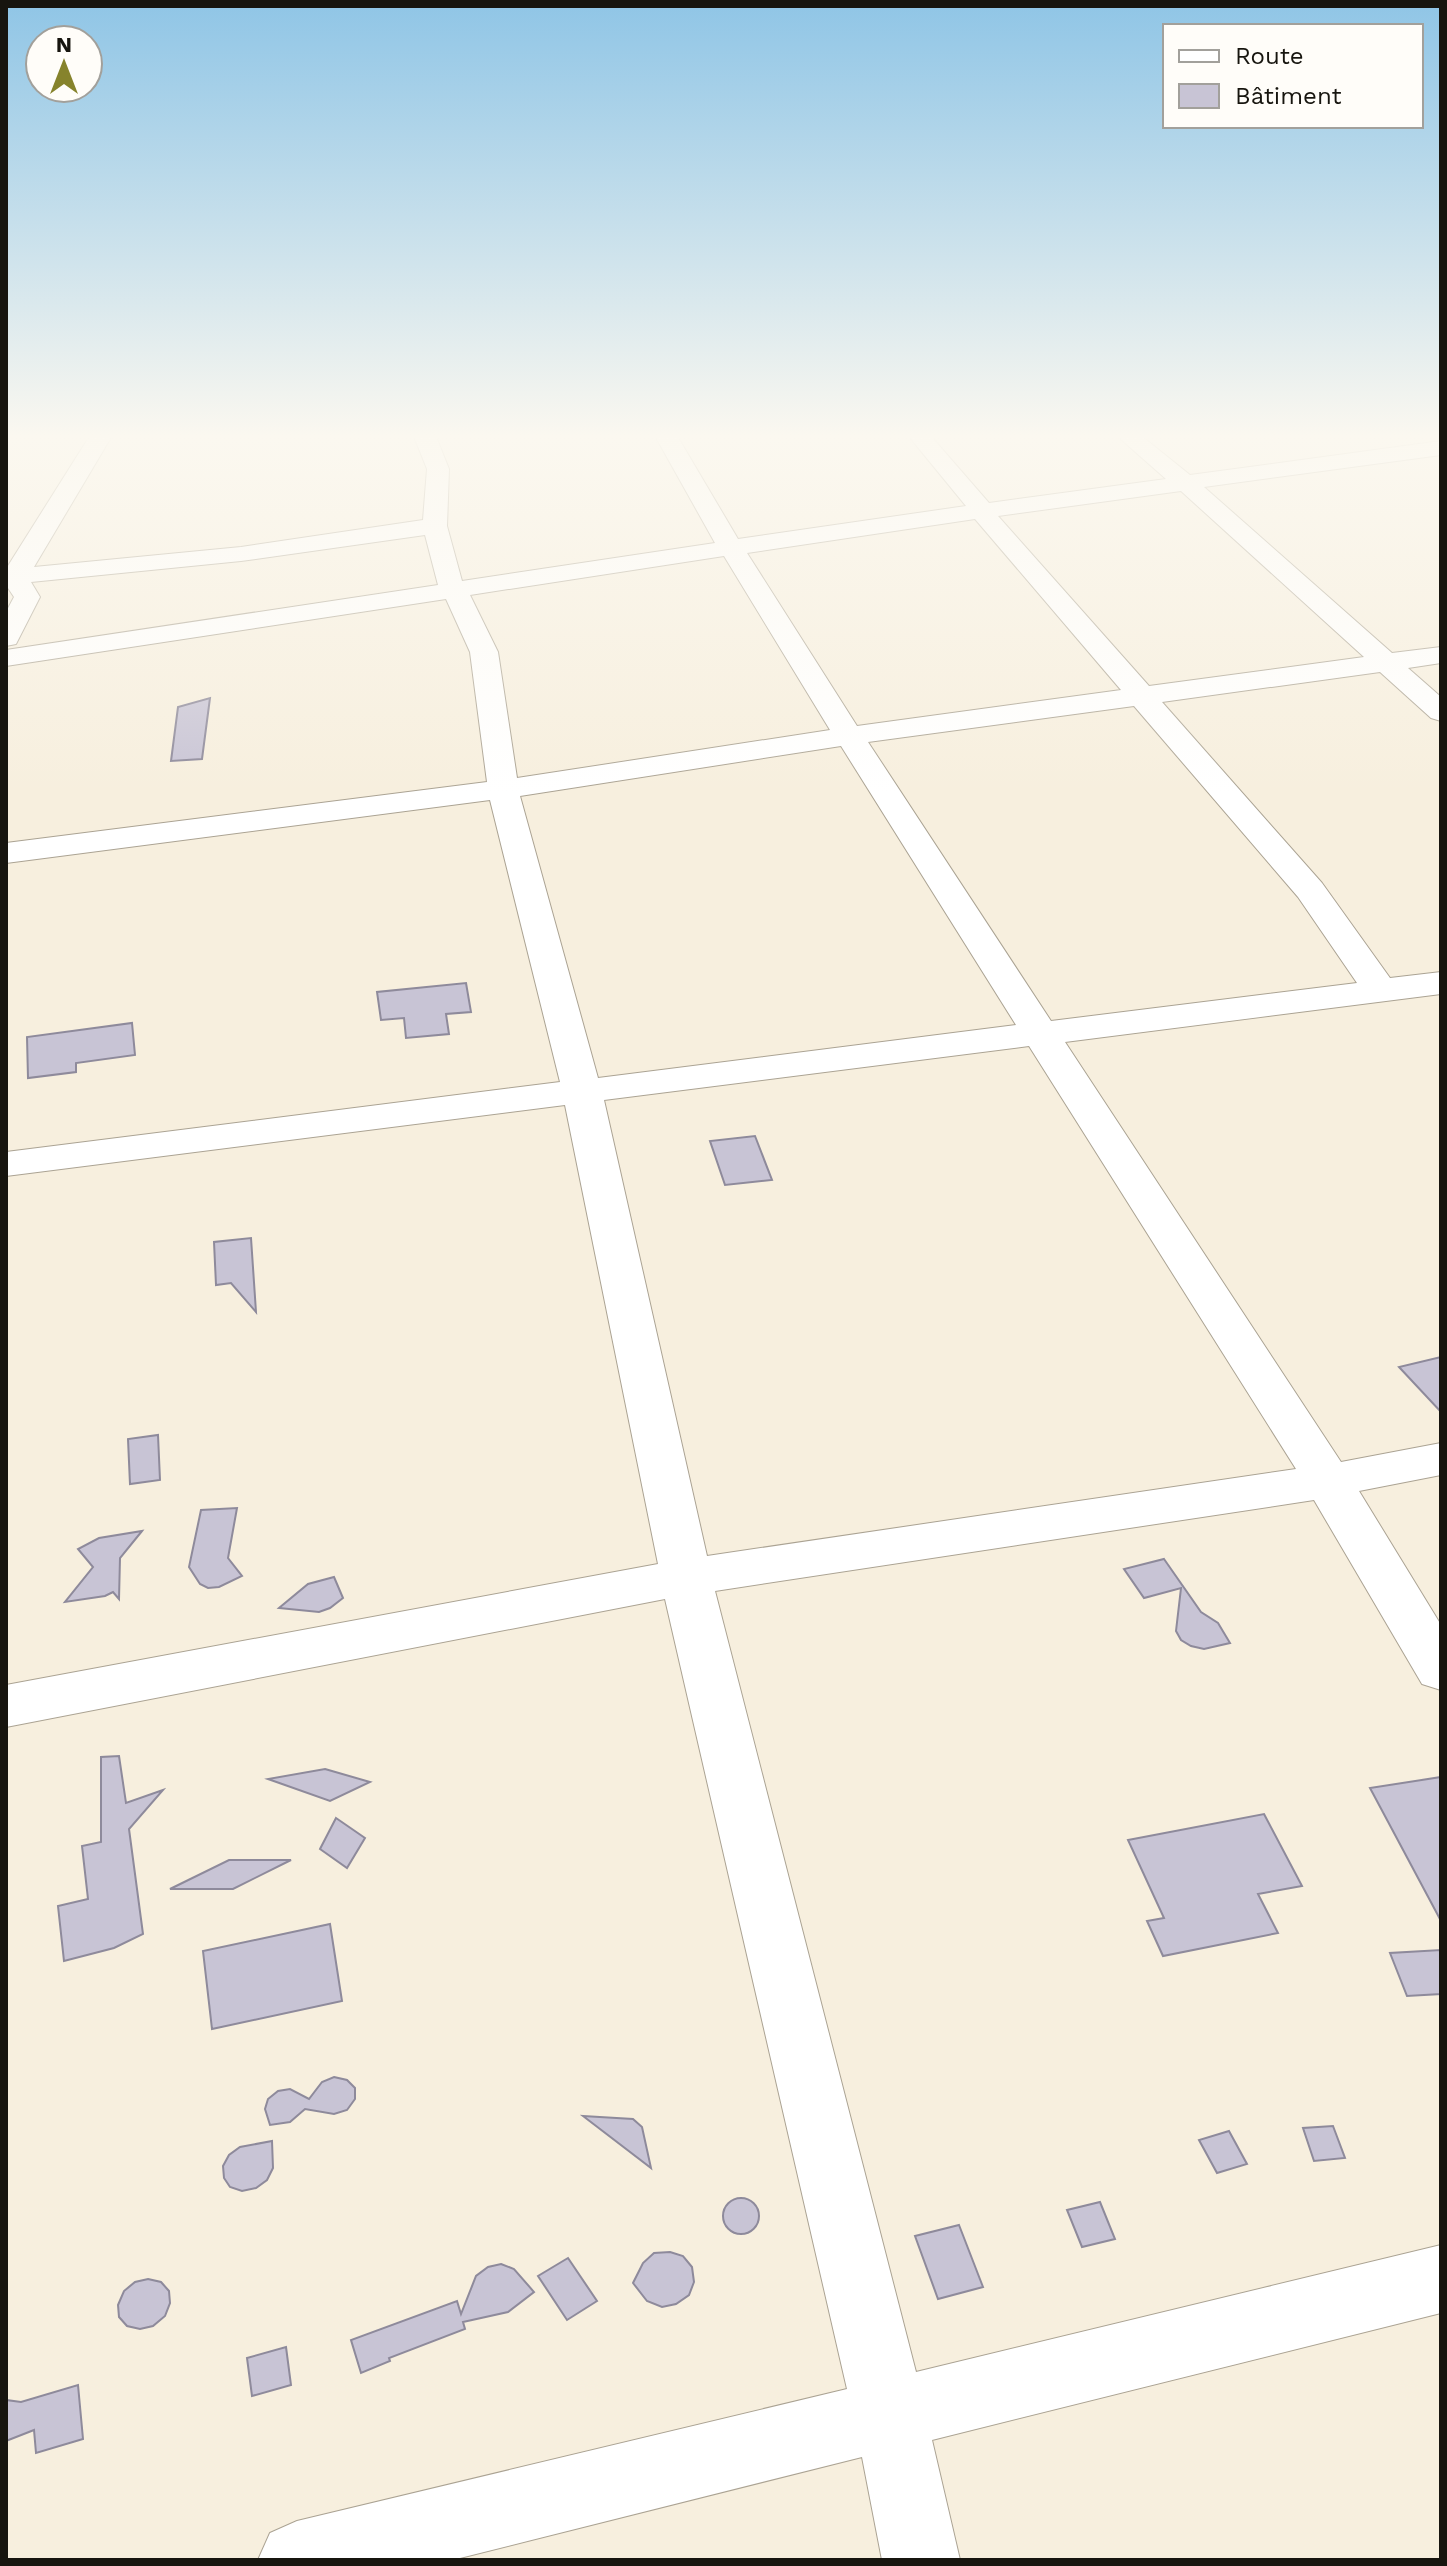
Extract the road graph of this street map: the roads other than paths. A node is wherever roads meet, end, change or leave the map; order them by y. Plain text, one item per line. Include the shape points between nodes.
1 (25, 554) edge
2 (243, 554) edge
3 (441, 554) edge
4 (689, 554) edge
5 (736, 554) edge
6 (1017, 554) edge
7 (1264, 554) edge
8 (10, 577) edge
9 (455, 590) junction
10 (6, 638) edge
11 (1441, 655) edge
12 (6, 658) edge
13 (1385, 663) junction
14 (1144, 695) junction
15 (1441, 712) edge
16 (849, 736) junction
17 (503, 789) junction
18 (6, 853) edge
19 (1441, 983) edge
20 (1381, 991) junction
21 (1042, 1033) junction
22 (582, 1091) junction
23 (6, 1164) edge
24 (1441, 1459) edge
25 (1328, 1481) junction
26 (686, 1577) junction
27 (1441, 1670) edge
28 (6, 1706) edge
29 (1441, 2279) edge
30 (890, 2415) junction
31 (297, 2560) edge
32 (921, 2560) edge

1 - 8 street
2 - 8 street
3 - 9 street
4 - 9 street
5 - 16 street
6 - 14 street
7 - 13 street
8 - 10 street via 27,597
9 - 12 street
9 - 17 street via 484,652
11 - 13 street
13 - 14 street
13 - 15 street
14 - 16 street
14 - 20 street via 1300,878
16 - 17 street
16 - 21 street
17 - 18 street
17 - 22 street
19 - 20 street
20 - 21 street
21 - 22 street
21 - 25 street
22 - 23 street
22 - 26 street
24 - 25 street
25 - 26 street
25 - 27 street
26 - 28 street
26 - 30 street
29 - 30 street
30 - 31 street
30 - 32 street

